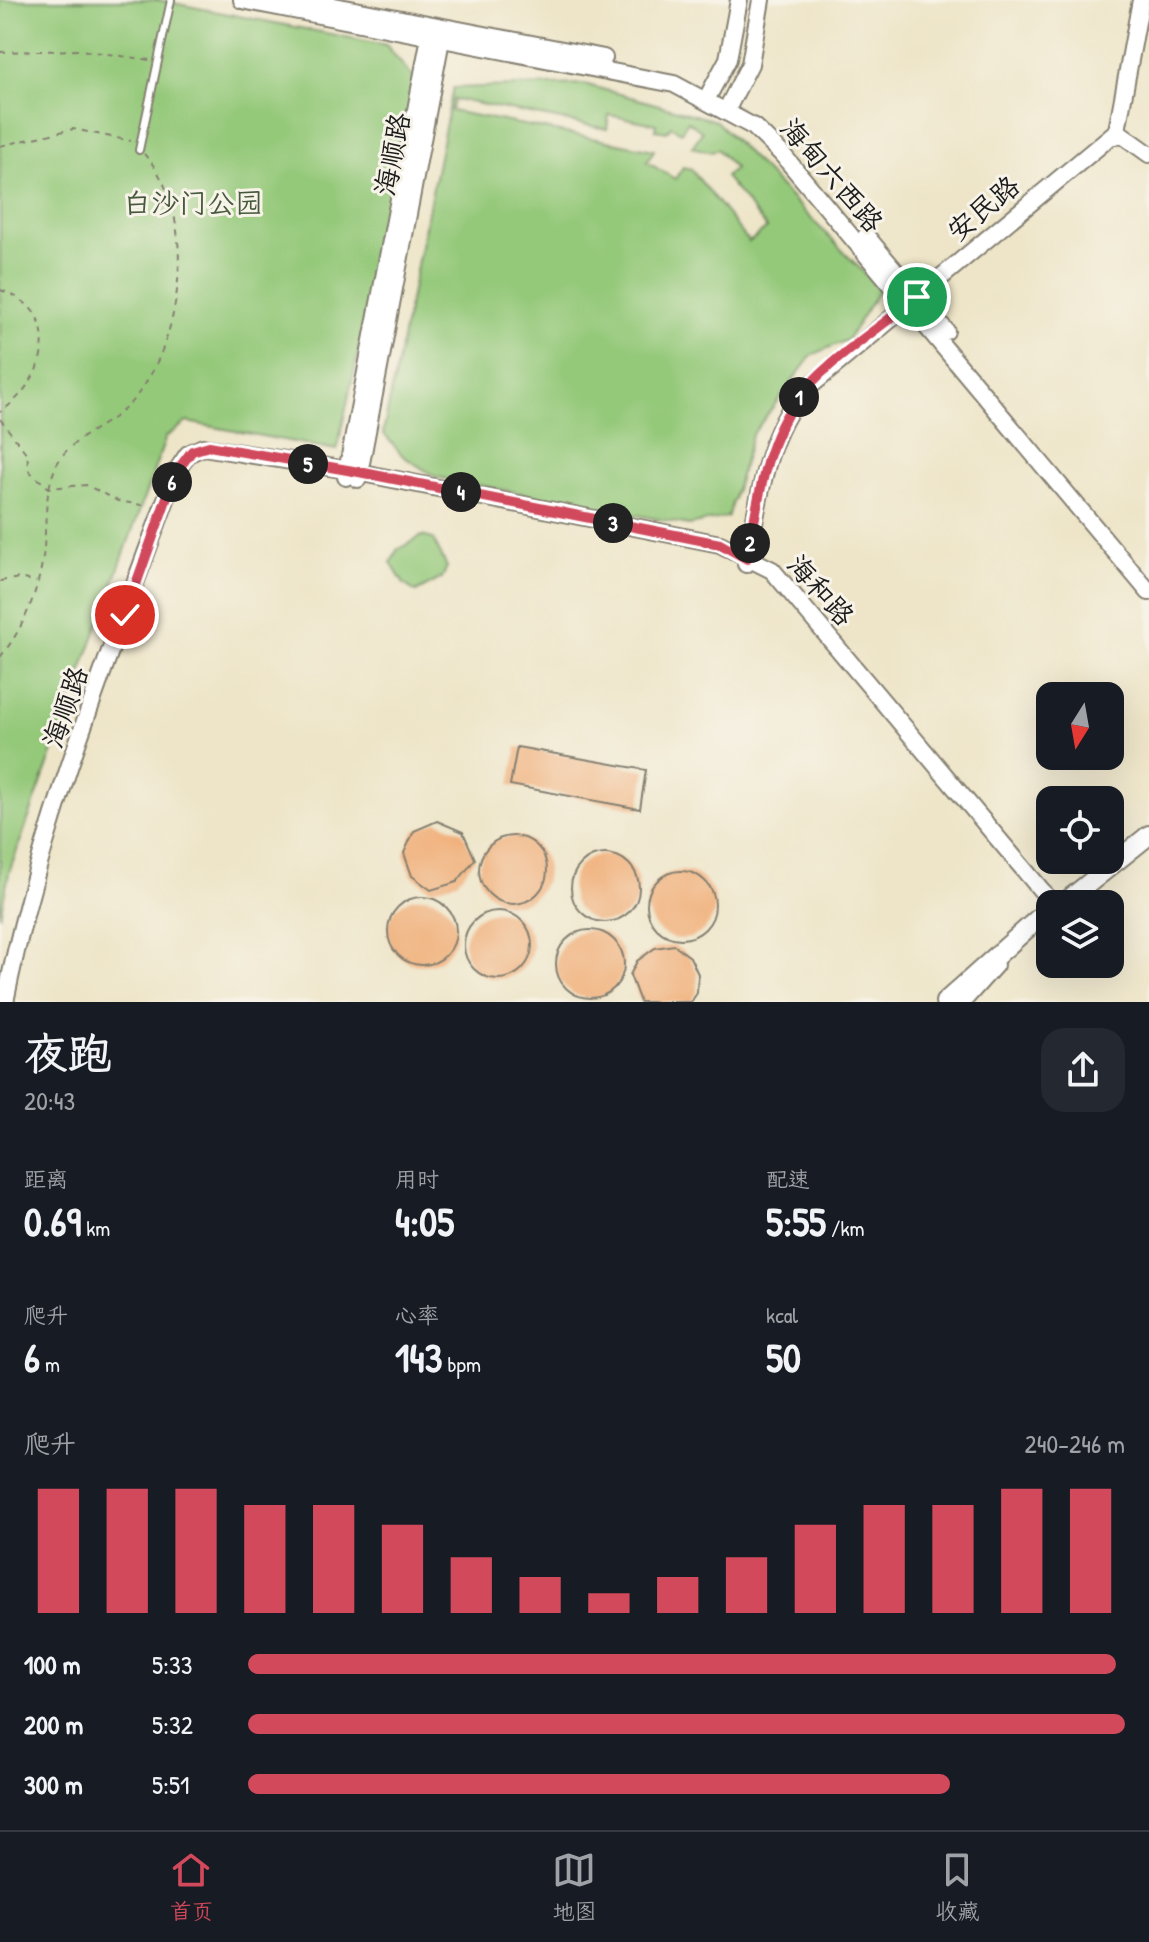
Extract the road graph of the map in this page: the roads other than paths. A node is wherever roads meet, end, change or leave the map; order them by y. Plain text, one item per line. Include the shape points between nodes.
1 (171, 0) edge
2 (242, 0) edge
3 (303, 0) edge
4 (739, 0) edge
5 (761, 0) edge
6 (1144, 0) edge
7 (437, 32) junction
8 (708, 95) junction
9 (728, 106) junction
10 (1119, 134) junction
11 (139, 150) road end
12 (1149, 156) edge
13 (914, 302) junction
14 (352, 474) junction
15 (751, 563) junction
16 (1149, 576) edge
17 (1149, 592) edge
18 (1149, 828) edge
19 (1149, 835) edge
20 (1124, 848) edge
21 (1092, 874) edge
22 (1036, 890) edge
23 (1073, 890) edge
24 (1080, 890) edge
25 (1036, 921) edge
26 (1036, 923) edge
27 (999, 961) junction
28 (8, 1002) edge
29 (945, 1002) edge
30 (953, 1002) edge
31 (962, 1002) edge

1 - 11 lane
2 - 7 street, 海甸六西路
3 - 7 street, 海甸六西路
4 - 8 street via 728,59
5 - 9 street via 750,64
6 - 10 street
7 - 8 street, 海甸六西路 via 664,70
7 - 14 street, 海顺路
8 - 9 street, 海甸六西路
9 - 13 street, 海甸六西路 via 778,149
10 - 12 street
10 - 13 street, 安民路
13 - 15 street, 安民路 via 812,382 796,401 771,451
13 - 16 street, 海甸六西路
13 - 17 street, 海甸六西路
14 - 15 street, 海和路 via 720,544
14 - 28 street, 海顺路 via 209,446 192,451 181,463 38,864
15 - 22 street, 海和路 via 768,573
18 - 20 main road
19 - 24 main road
21 - 23 main road
25 - 29 main road
26 - 27 main road
27 - 30 main road
27 - 31 street

